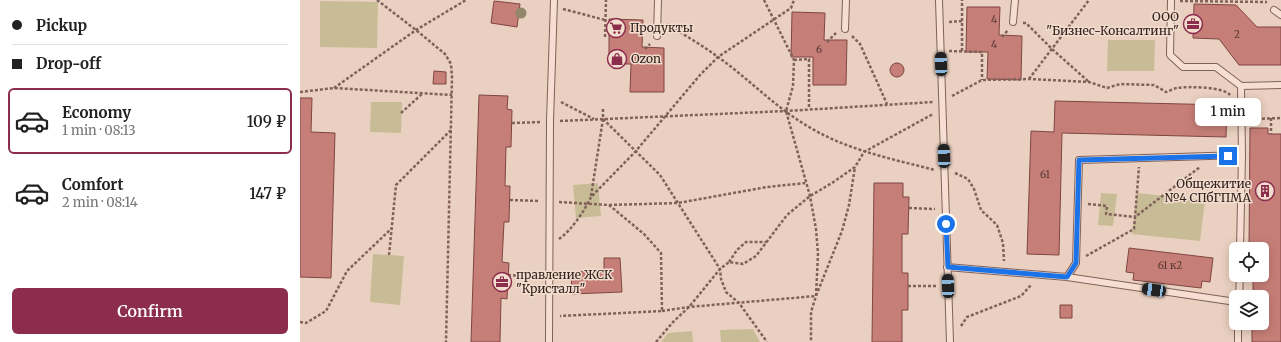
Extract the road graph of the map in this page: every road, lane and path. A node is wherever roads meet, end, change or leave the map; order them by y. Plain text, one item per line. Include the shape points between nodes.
1 (377, 0) edge
2 (466, 0) edge
3 (606, 0) edge
4 (658, 0) edge
5 (764, 0) edge
6 (794, 0) edge
7 (846, 0) edge
8 (939, 0) edge
9 (962, 0) edge
10 (1014, 0) edge
11 (1089, 0) edge
12 (1171, 1) edge
13 (1274, 2) dead end
14 (554, 3) edge
15 (1274, 10) dead end
16 (1281, 15) edge
17 (658, 18) junction
18 (606, 20) junction
19 (774, 20) junction
20 (1013, 22) joint
21 (845, 29) junction
22 (416, 30) junction
23 (657, 36) dead end
24 (605, 37) dead end
25 (827, 42) dead end
26 (1052, 49) junction
27 (941, 51) junction
28 (962, 51) junction
29 (718, 57) junction
30 (794, 60) junction
31 (1029, 79) junction
32 (982, 80) junction
33 (1089, 82) junction
34 (1241, 86) junction
35 (1281, 86) edge
36 (334, 88) junction
37 (300, 92) edge
38 (424, 93) junction
39 (452, 95) junction
40 (1231, 96) dead end
41 (551, 97) junction
42 (942, 102) junction
43 (887, 104) junction
44 (603, 108) dead end
45 (942, 109) junction
46 (809, 110) junction
47 (786, 111) junction
48 (402, 113) dead end
49 (667, 116) junction
50 (1271, 118) junction
51 (1281, 118) edge
52 (595, 119) junction
53 (603, 119) junction
54 (1242, 119) junction
55 (550, 121) junction
56 (512, 123) dead end
57 (451, 130) junction
58 (1272, 134) dead end
59 (635, 152) junction
60 (864, 152) junction
61 (1242, 155) junction
62 (1214, 156) junction
63 (1140, 159) junction
64 (855, 167) junction
65 (944, 172) junction
66 (806, 183) junction
67 (810, 196) junction
68 (591, 197) junction
69 (510, 200) dead end
70 (550, 201) junction
71 (588, 203) junction
72 (678, 203) junction
73 (1078, 203) junction
74 (609, 205) junction
75 (909, 208) dead end
76 (946, 209) junction
77 (1135, 217) junction
78 (391, 228) junction
79 (766, 242) junction
80 (1240, 242) edge
81 (550, 243) junction
82 (389, 255) dead end
83 (729, 262) junction
84 (1076, 263) junction
85 (948, 267) junction
86 (720, 269) junction
87 (1005, 272) junction
88 (508, 275) dead end
89 (1040, 275) junction
90 (550, 277) junction
91 (1067, 277) junction
92 (908, 286) dead end
93 (948, 286) junction
94 (816, 296) junction
95 (1229, 301) edge
96 (739, 303) junction
97 (689, 307) junction
98 (662, 311) junction
99 (549, 317) junction
100 (300, 322) edge
101 (1238, 330) edge
102 (950, 341) edge
103 (446, 342) edge
104 (549, 342) edge
105 (656, 342) edge
106 (767, 342) edge
107 (811, 342) edge
108 (1238, 342) edge

1 - 22 path
2 - 22 path
3 - 18 path
4 - 17 lane
5 - 19 path
6 - 19 path via 791,8
7 - 21 lane
8 - 27 lane
9 - 28 path
10 - 20 lane
11 - 26 path
12 - 13 path
12 - 34 lane via 1170,55 1183,68 1216,67
14 - 18 path
14 - 41 lane
15 - 16 lane
17 - 23 lane
17 - 29 path
18 - 24 path
19 - 29 path
19 - 30 path
20 - 26 path via 1026,24
21 - 25 path via 840,29
21 - 43 path via 860,44
22 - 36 path
22 - 39 path via 445,54 451,64
26 - 31 path
26 - 33 path
27 - 28 path
27 - 42 lane
28 - 32 path via 982,52
29 - 47 path
29 - 49 path
30 - 46 path via 809,59
30 - 47 path via 793,86
31 - 32 path
31 - 33 path
32 - 42 path
33 - 40 path via 1107,88 1120,84 1154,85 1166,92 1178,88 1217,88
34 - 35 lane
34 - 54 lane
36 - 37 path
36 - 38 path
38 - 39 path
38 - 48 path
39 - 57 path
41 - 52 path
41 - 55 lane
42 - 43 path
42 - 45 lane
43 - 46 path
44 - 53 path
45 - 60 path
45 - 65 lane
46 - 47 path
47 - 49 path
47 - 60 path via 809,127
47 - 66 path
49 - 53 path
49 - 59 path
50 - 51 path
50 - 54 path
50 - 58 path
52 - 53 path
52 - 55 path
53 - 59 path
53 - 68 path
54 - 61 lane
55 - 56 path
55 - 70 lane
57 - 78 path via 396,186
57 - 103 path
59 - 68 path
59 - 72 path via 660,175
60 - 64 path
60 - 65 path
61 - 62 lane
61 - 80 lane
62 - 63 lane
62 - 77 path
63 - 73 lane via 1079,160
63 - 77 path
64 - 67 path
64 - 94 path via 842,231
65 - 76 lane
65 - 87 path via 968,179 982,210 997,225 1003,243
66 - 67 path
66 - 72 path via 767,187
67 - 79 path via 787,215
67 - 94 path via 818,254
68 - 71 path
69 - 70 path
70 - 71 path
70 - 81 lane
71 - 74 path
71 - 81 path via 565,235
72 - 74 path
72 - 86 path
73 - 77 path via 1107,206 1106,214
73 - 84 lane
74 - 98 path via 644,234 661,253
75 - 76 path
76 - 85 lane
77 - 84 path via 1134,229
78 - 82 path
78 - 100 path via 347,271 326,311 306,323
79 - 83 path via 746,242
79 - 83 path via 756,256 743,264
81 - 90 lane
83 - 86 path
84 - 91 lane
85 - 87 lane
85 - 93 lane
86 - 96 path via 726,292
86 - 97 path
87 - 89 lane
88 - 90 path
89 - 91 lane
89 - 102 path via 1021,296 968,318
90 - 99 lane
91 - 95 lane
92 - 93 path
93 - 102 lane
94 - 96 path
94 - 107 path via 811,312
96 - 97 path
96 - 106 path
97 - 98 path
97 - 105 path
98 - 99 path
99 - 104 lane
101 - 108 lane

